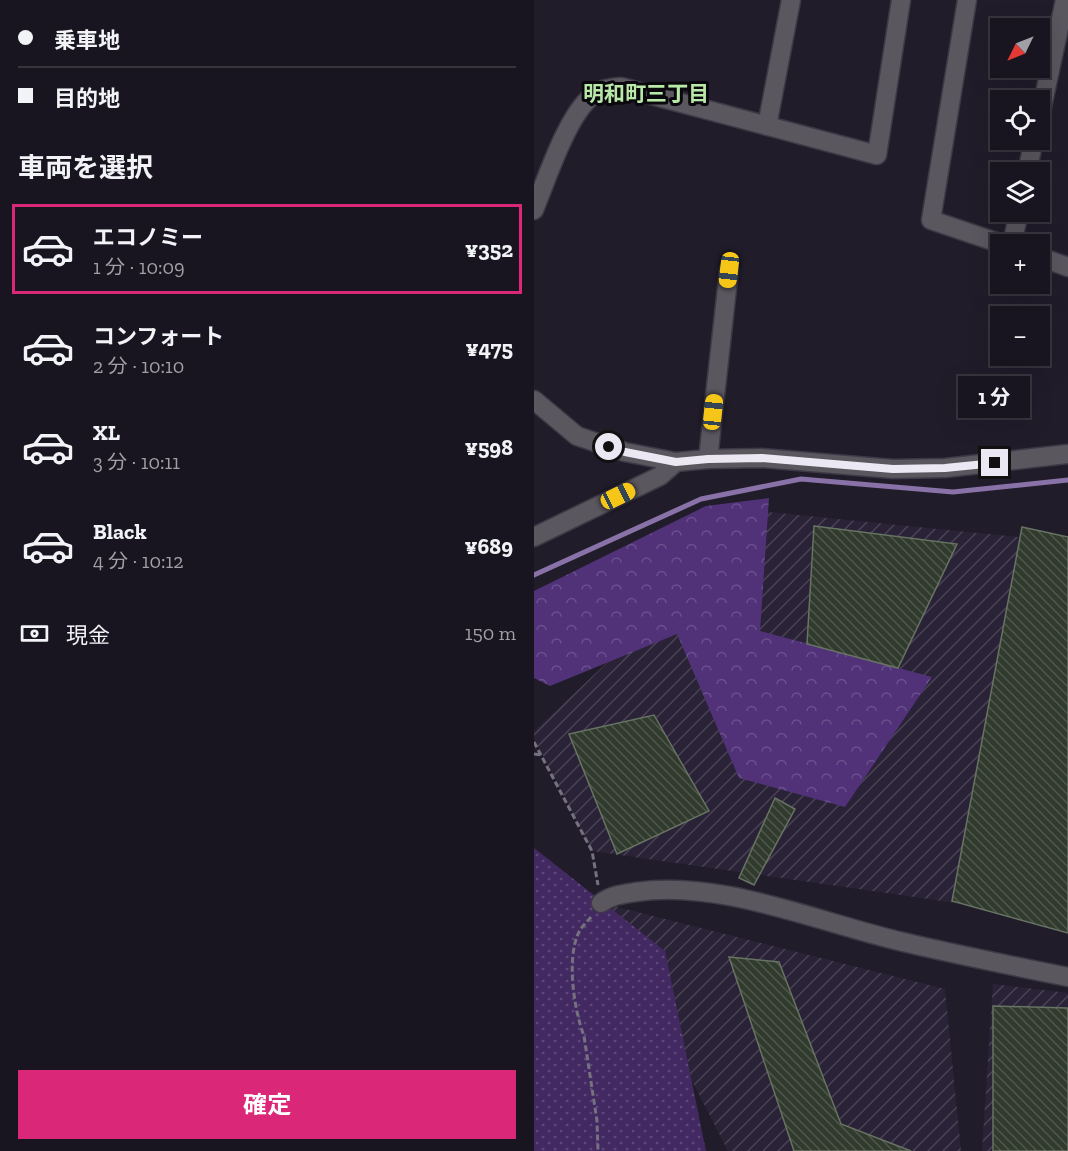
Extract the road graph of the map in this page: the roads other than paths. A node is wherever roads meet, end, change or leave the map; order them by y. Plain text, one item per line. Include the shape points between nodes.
1 (791, 0) edge
2 (902, 0) edge
3 (967, 0) edge
4 (1065, 0) edge
5 (1046, 90) edge
6 (767, 126) junction
7 (534, 210) edge
8 (990, 240) edge
9 (1050, 261) edge
10 (1068, 267) edge
11 (729, 270) dead end
12 (536, 404) edge
13 (1068, 453) edge
14 (708, 459) junction
15 (676, 462) junction
16 (534, 537) edge
17 (602, 903) road end
18 (1068, 978) edge

1 - 6 street
2 - 6 street via 877,155
3 - 8 street via 931,220
4 - 5 street
6 - 7 street via 621,87 605,88 590,97 572,119
9 - 10 street
11 - 14 street
12 - 15 street via 577,436 625,452
13 - 14 street via 975,465 893,469 762,458
14 - 15 street
15 - 16 street via 660,476
17 - 18 street via 611,896 657,889 704,892 901,942

